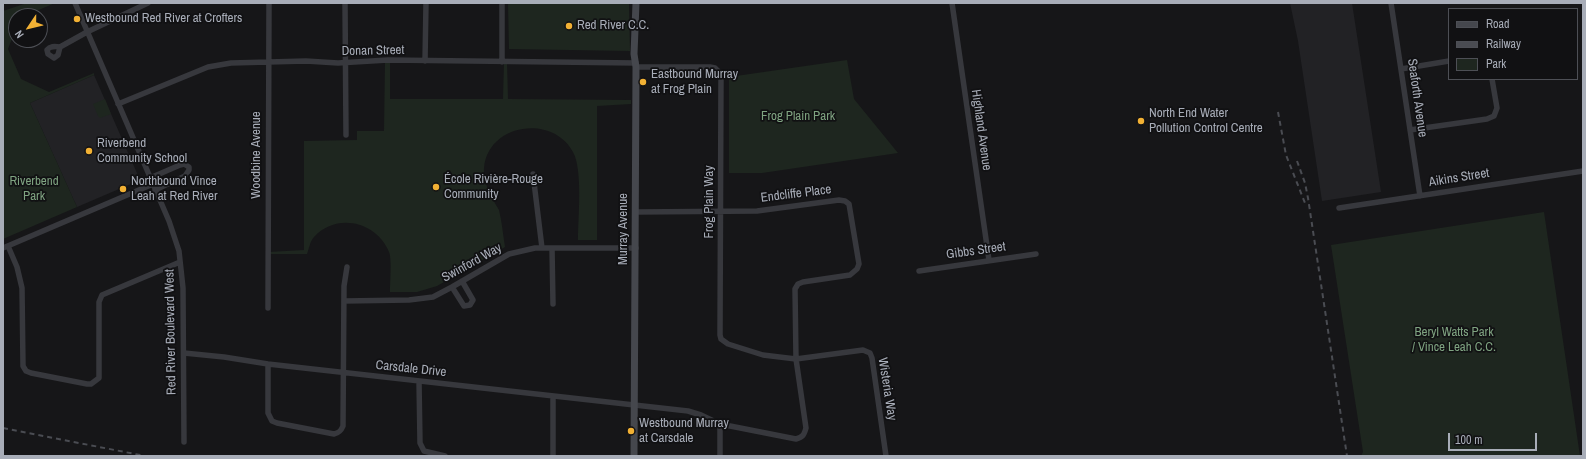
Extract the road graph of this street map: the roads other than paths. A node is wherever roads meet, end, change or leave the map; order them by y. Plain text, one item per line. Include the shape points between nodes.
1 (75, 3) edge
2 (148, 3) edge
3 (269, 3) edge
4 (345, 3) edge
5 (426, 3) edge
6 (502, 3) edge
7 (636, 3) edge
8 (952, 3) edge
9 (1391, 3) edge
10 (87, 32) junction
11 (60, 47) dead end
12 (425, 61) junction
13 (1448, 61) edge
14 (270, 62) junction
15 (347, 62) junction
16 (502, 62) junction
17 (636, 65) junction
18 (1401, 68) junction
19 (1492, 80) edge
20 (118, 104) junction
21 (1410, 130) junction
22 (346, 135) dead end
23 (1583, 171) edge
24 (533, 174) dead end
25 (151, 181) junction
26 (155, 190) junction
27 (1420, 196) junction
28 (1339, 208) dead end
29 (721, 211) junction
30 (636, 212) junction
31 (6, 247) edge
32 (542, 248) junction
33 (552, 248) junction
34 (636, 248) junction
35 (1036, 254) dead end
36 (989, 260) junction
37 (180, 262) junction
38 (347, 267) dead end
39 (919, 271) dead end
40 (462, 281) junction
41 (452, 287) junction
42 (344, 301) junction
43 (553, 304) dead end
44 (268, 308) dead end
45 (184, 353) junction
46 (796, 359) junction
47 (268, 364) junction
48 (344, 372) junction
49 (419, 381) junction
50 (552, 396) junction
51 (635, 404) junction
52 (720, 424) junction
53 (184, 442) dead end
54 (445, 456) edge
55 (552, 456) edge
56 (634, 456) edge
57 (720, 456) edge
58 (886, 456) edge

1 - 10 street, Red River Boulevard West
2 - 10 street
3 - 14 street, Woodbine Avenue
4 - 15 street
5 - 12 street
6 - 16 street
7 - 17 street, Murray Avenue
8 - 36 street, Highland Avenue
9 - 18 street, Seaforth Avenue
10 - 11 street
10 - 20 street, Red River Boulevard West
12 - 15 street, Donan Street
12 - 16 street, Donan Street
13 - 18 street
14 - 15 street, Donan Street
14 - 20 street, Donan Street via 231,63 208,67
14 - 44 street, Woodbine Avenue
15 - 22 street
16 - 17 street, Donan Street
17 - 29 street, Frog Plain Way via 710,67 721,74
17 - 30 street, Murray Avenue
18 - 21 street, Seaforth Avenue
19 - 21 street via 1496,108 1494,116
20 - 25 street, Red River Boulevard West
21 - 27 street, Seaforth Avenue
23 - 27 street, Aikins Street
24 - 32 street
25 - 26 street, Red River Boulevard West
25 - 26 street via 180,165 189,167 185,176
25 - 31 street
26 - 37 street, Red River Boulevard West via 174,233
27 - 28 street, Aikins Street
29 - 30 street, Endcliffe Place
29 - 46 street, Frog Plain Way via 722,339 728,344 763,355
29 - 46 street, Endcliffe Place via 757,211 839,200 849,204 859,264 850,275 798,284 795,289
30 - 34 street, Murray Avenue
31 - 37 street via 18,267 22,288 23,366 31,373 87,384 99,378 99,302 102,295
32 - 33 street, Swinford Way
32 - 40 street, Swinford Way via 519,250 509,254
33 - 34 street, Swinford Way
33 - 43 street
34 - 51 street, Murray Avenue
35 - 36 street, Gibbs Street
36 - 39 street, Gibbs Street
37 - 45 street, Red River Boulevard West via 184,288
38 - 42 street
40 - 41 street, Swinford Way
40 - 41 street via 473,300 470,305 464,306
41 - 42 street, Swinford Way via 433,297 422,299
42 - 48 street
45 - 47 street, Carsdale Drive
45 - 53 street, Red River Boulevard West
46 - 52 street, Carsdale Drive via 806,428 801,438
46 - 58 street, Wisteria Way via 863,350 870,353
47 - 48 street, Carsdale Drive
47 - 48 street via 268,413 272,420 276,423 334,434 342,430 343,426
48 - 49 street, Carsdale Drive
49 - 50 street, Carsdale Drive
49 - 54 street via 420,443 424,451
50 - 51 street, Carsdale Drive
50 - 55 street
51 - 52 street, Carsdale Drive via 688,411
51 - 56 street, Murray Avenue
52 - 57 street

